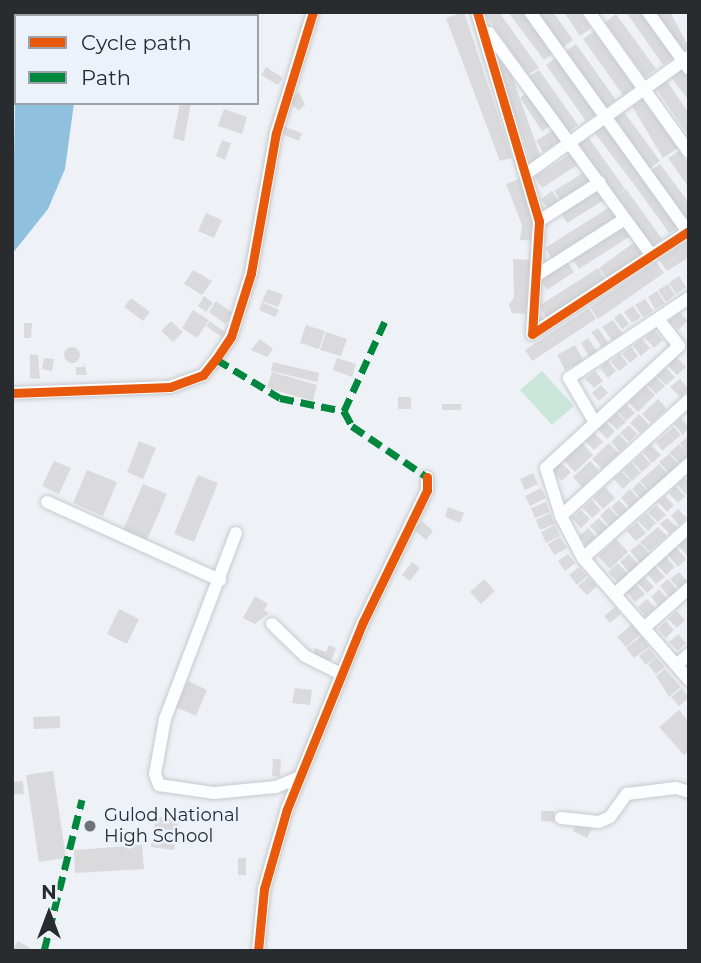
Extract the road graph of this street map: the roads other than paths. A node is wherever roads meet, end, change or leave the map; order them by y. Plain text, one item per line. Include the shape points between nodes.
1 (313, 12) edge
2 (530, 12) edge
3 (589, 12) edge
4 (648, 12) edge
5 (480, 18) edge
6 (687, 63) edge
7 (644, 88) junction
8 (605, 116) junction
9 (570, 142) junction
10 (689, 152) edge
11 (526, 174) junction
12 (600, 182) junction
13 (625, 219) junction
14 (539, 221) junction
15 (688, 232) edge
16 (652, 256) junction
17 (537, 275) junction
18 (689, 298) edge
19 (658, 319) junction
20 (12, 393) edge
21 (689, 400) edge
22 (594, 421) junction
23 (689, 464) edge
24 (427, 477) dead end
25 (47, 502) dead end
26 (561, 516) junction
27 (689, 527) edge
28 (236, 533) dead end
29 (583, 558) junction
30 (220, 580) junction
31 (689, 588) edge
32 (615, 594) junction
33 (272, 624) dead end
34 (644, 628) junction
35 (689, 654) edge
36 (677, 665) junction
37 (341, 674) junction
38 (689, 680) edge
39 (299, 777) junction
40 (689, 792) edge
41 (561, 818) dead end
42 (258, 951) edge

1 - 20 street via 276,133 251,273 231,337 216,359 203,375 170,387
2 - 8 street
3 - 7 street
4 - 6 street
5 - 9 street
5 - 11 street
6 - 7 street
7 - 8 street
7 - 10 street
8 - 9 street
8 - 15 street
9 - 11 street
9 - 12 street
11 - 14 street
12 - 13 street
12 - 14 street
13 - 16 street
13 - 17 street
14 - 17 street
15 - 16 street
16 - 17 street via 534,335
18 - 19 street
19 - 22 street via 679,346
19 - 22 street via 568,380
21 - 26 street
22 - 26 street via 546,468
23 - 29 street
24 - 37 street via 427,490
25 - 30 street
26 - 29 street
27 - 32 street
28 - 30 street
29 - 32 street
30 - 39 street via 165,719 155,761 159,785 214,793 276,787
31 - 34 street
32 - 34 street
33 - 37 street via 305,656
34 - 36 street
35 - 36 street
36 - 38 street
37 - 39 street
39 - 42 street via 264,889
40 - 41 street via 676,788 627,794 610,817 598,822

